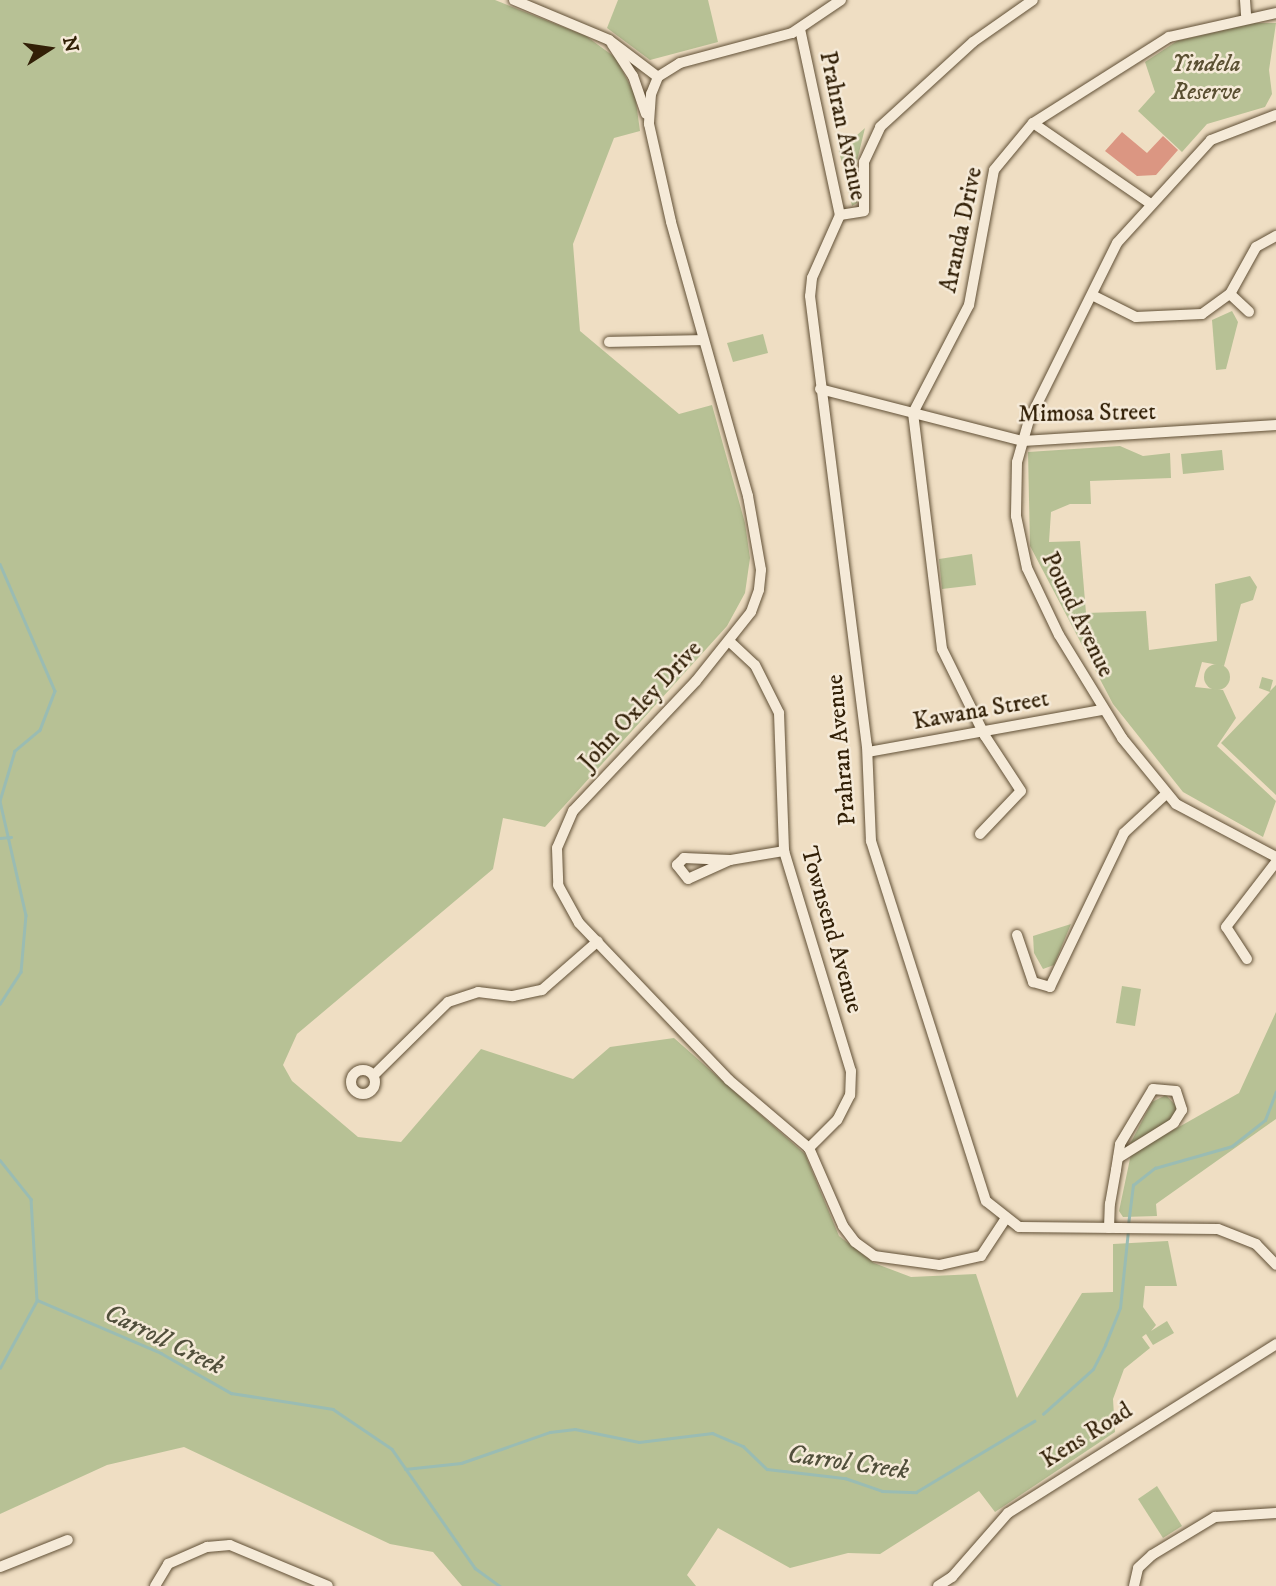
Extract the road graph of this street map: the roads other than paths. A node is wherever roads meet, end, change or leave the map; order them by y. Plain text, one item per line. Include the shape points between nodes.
1 (514, 0) edge
2 (841, 0) edge
3 (1032, 0) edge
4 (1245, 0) edge
5 (1276, 13) edge
6 (1246, 15) junction
7 (800, 29) junction
8 (609, 40) junction
9 (658, 77) junction
10 (1276, 115) edge
11 (1033, 123) junction
12 (649, 124) junction
13 (1152, 204) junction
14 (840, 215) junction
15 (1276, 236) edge
16 (1230, 294) junction
17 (1092, 295) junction
18 (1249, 312) dead end
19 (702, 340) junction
20 (609, 342) dead end
21 (820, 389) junction
22 (913, 413) junction
23 (1276, 425) edge
24 (1023, 441) junction
25 (729, 641) junction
26 (1102, 710) junction
27 (984, 732) junction
28 (868, 752) junction
29 (1166, 794) junction
30 (980, 834) dead end
31 (784, 852) junction
32 (1276, 859) edge
33 (730, 860) dead end
34 (1017, 935) dead end
35 (598, 941) junction
36 (1247, 958) dead end
37 (374, 1075) dead end
38 (809, 1148) junction
39 (1118, 1158) junction
40 (1004, 1221) junction
41 (1109, 1228) junction
42 (1276, 1265) edge
43 (1276, 1344) edge
44 (1276, 1513) edge
45 (68, 1540) dead end
46 (0, 1567) edge
47 (155, 1586) edge
48 (328, 1586) edge
49 (938, 1586) edge
50 (1134, 1586) edge

1 - 8 street
2 - 7 street, Prahran Avenue
3 - 14 street via 973,41 880,127 864,162 864,211
4 - 6 street
5 - 6 street, Aranda Drive
6 - 11 street, Aranda Drive via 1170,37
7 - 9 street via 680,63
7 - 14 street, Prahran Avenue
8 - 9 street
8 - 12 street via 633,76
9 - 12 street, John Oxley Drive via 648,107
10 - 13 street, Pound Avenue via 1211,140
11 - 13 street
11 - 22 street, Aranda Drive via 994,170 969,305
12 - 19 street, John Oxley Drive
13 - 17 street, Pound Avenue via 1118,243
14 - 21 street, Prahran Avenue via 810,286
15 - 16 street via 1256,247
16 - 17 street via 1202,314 1148,319
16 - 18 street
17 - 24 street, Pound Avenue
19 - 20 street via 679,345
19 - 25 street, John Oxley Drive via 744,484 761,570 751,612
21 - 22 street, Mimosa Street
21 - 28 street, Prahran Avenue
22 - 24 street, Mimosa Street
22 - 27 street via 940,641
23 - 24 street, Mimosa Street
24 - 26 street, Pound Avenue via 1016,516 1027,568
25 - 31 street, Townsend Avenue via 755,666 779,713
25 - 35 street, John Oxley Drive via 573,811 563,830 555,864 558,885 565,905
26 - 27 street, Kawana Street
26 - 29 street, Pound Avenue
27 - 28 street, Kawana Street
27 - 30 street via 1021,791
28 - 40 street, Prahran Avenue via 876,861 977,1178 986,1200
29 - 32 street, Pound Avenue via 1186,811
29 - 34 street via 1124,833 1050,987 1033,982
31 - 33 street
31 - 38 street, Townsend Avenue via 851,1071 850,1095 838,1120
32 - 36 street via 1226,928
35 - 37 street via 542,990 513,996 478,992 448,1002
35 - 38 street, John Oxley Drive via 729,1080
38 - 40 street, John Oxley Drive via 843,1226 874,1255 914,1264 966,1262 981,1256
39 - 39 street via 1120,1144 1153,1089 1176,1091 1182,1110 1174,1123
39 - 41 street
40 - 41 street via 1044,1230
41 - 42 street via 1219,1229 1256,1244
43 - 49 street, Kens Road via 1008,1513 952,1577
44 - 50 street via 1215,1517 1152,1555 1138,1568
45 - 46 street
47 - 48 street via 168,1564 207,1547 230,1545

